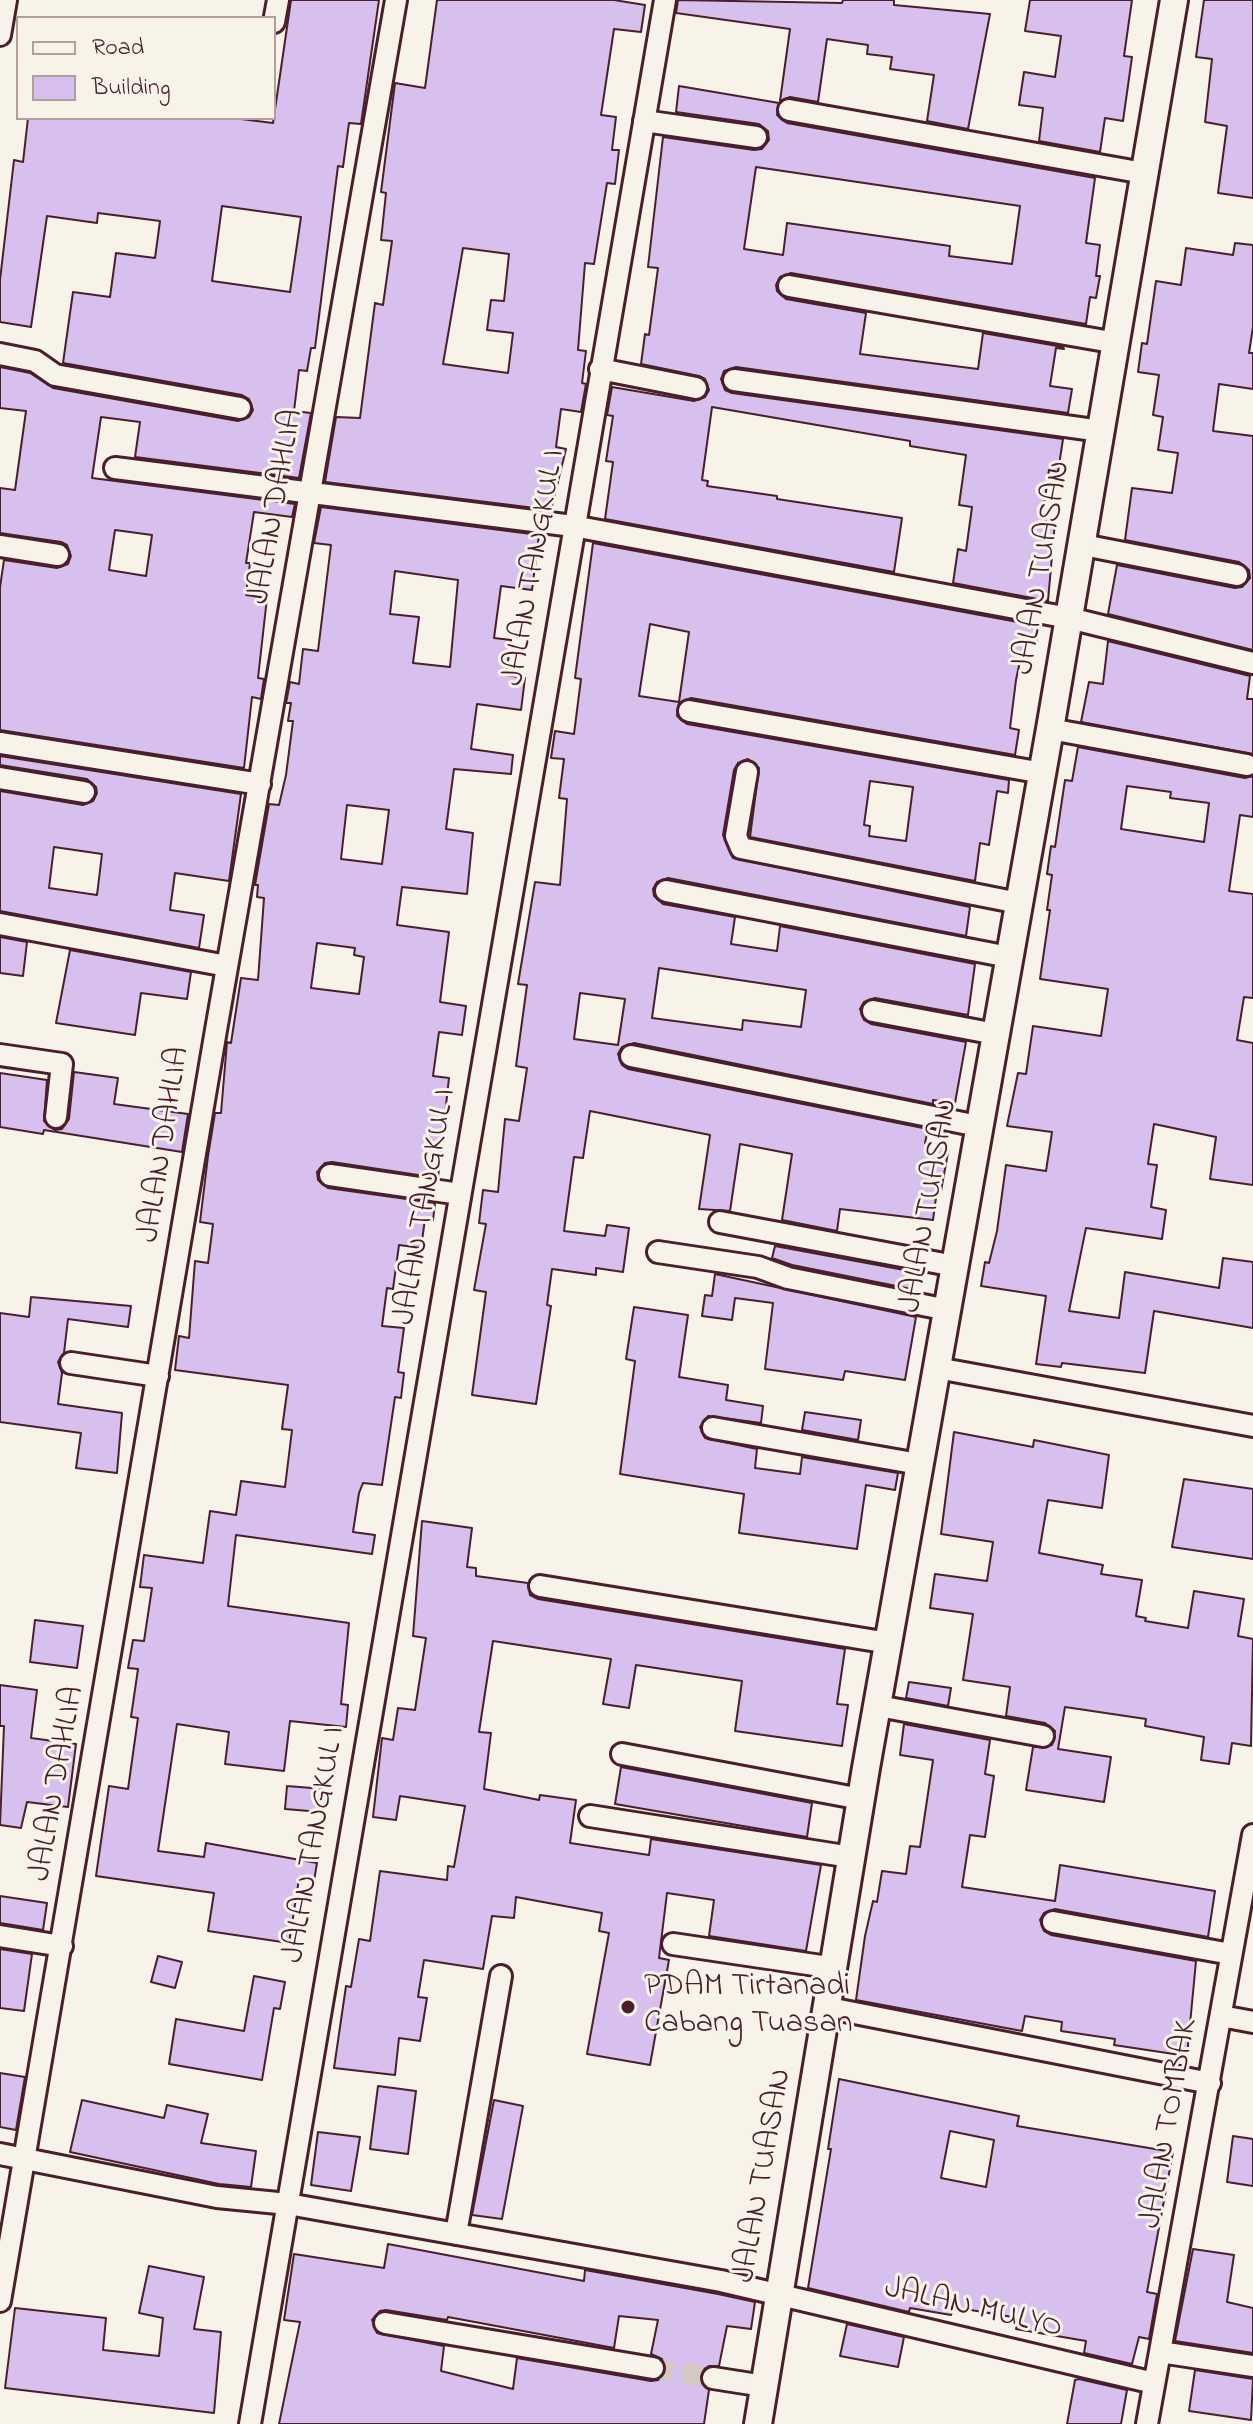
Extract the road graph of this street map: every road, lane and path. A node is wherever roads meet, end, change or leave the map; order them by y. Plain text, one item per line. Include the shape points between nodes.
1 (6, 0) edge
2 (396, 0) edge
3 (665, 0) edge
4 (1174, 0) edge
5 (0, 35) edge
6 (789, 110) dead end
7 (644, 121) junction
8 (756, 137) dead end
9 (1144, 173) junction
10 (789, 286) dead end
11 (1117, 343) junction
12 (0, 354) edge
13 (600, 369) junction
14 (734, 380) dead end
15 (696, 388) dead end
16 (240, 408) dead end
17 (1101, 431) junction
18 (115, 468) dead end
19 (311, 495) junction
20 (573, 526) junction
21 (1083, 545) junction
22 (0, 546) edge
23 (58, 555) dead end
24 (1237, 575) dead end
25 (1069, 618) junction
26 (1253, 663) edge
27 (689, 711) dead end
28 (1050, 729) junction
29 (0, 743) edge
30 (1247, 765) dead end
31 (747, 772) dead end
32 (1043, 773) junction
33 (0, 778) edge
34 (260, 784) junction
35 (84, 792) dead end
36 (666, 891) dead end
37 (1019, 903) junction
38 (0, 924) edge
39 (1009, 957) junction
40 (227, 966) junction
41 (873, 1011) dead end
42 (996, 1034) junction
43 (0, 1055) edge
44 (631, 1056) dead end
45 (56, 1117) dead end
46 (978, 1126) junction
47 (330, 1175) dead end
48 (460, 1194) junction
49 (720, 1222) dead end
50 (658, 1252) dead end
51 (955, 1266) junction
52 (948, 1310) junction
53 (71, 1363) dead end
54 (937, 1368) junction
55 (158, 1376) junction
56 (1253, 1426) edge
57 (713, 1428) dead end
58 (919, 1464) junction
59 (540, 1586) dead end
60 (889, 1643) junction
61 (878, 1706) junction
62 (1043, 1736) dead end
63 (622, 1754) dead end
64 (861, 1799) junction
65 (590, 1816) dead end
66 (1253, 1835) edge
67 (851, 1857) junction
68 (1053, 1922) dead end
69 (0, 1936) edge
70 (673, 1944) dead end
71 (62, 1946) junction
72 (1231, 1954) junction
73 (835, 1968) junction
74 (501, 1976) dead end
75 (829, 2008) junction
76 (1221, 2016) junction
77 (1253, 2022) edge
78 (1210, 2083) junction
79 (0, 2154) edge
80 (26, 2158) junction
81 (288, 2204) junction
82 (456, 2234) junction
83 (778, 2294) junction
84 (0, 2301) edge
85 (385, 2323) dead end
86 (1160, 2352) junction
87 (1253, 2366) edge
88 (653, 2368) tunnel mouth
89 (713, 2378) tunnel mouth
90 (1154, 2383) junction
91 (764, 2386) junction
92 (250, 2424) edge
93 (758, 2424) edge
94 (1147, 2424) edge

1 - 5 street
2 - 19 street, JALAN DAHLIA
3 - 7 street, JALAN TANGKUL I
4 - 9 street, JALAN TUASAN
6 - 9 street
7 - 8 street
7 - 13 street, JALAN TANGKUL I
9 - 11 street, JALAN TUASAN
10 - 11 street
11 - 17 street, JALAN TUASAN
12 - 16 street via 35,361 55,375
13 - 15 street
13 - 20 street, JALAN TANGKUL I
14 - 17 street
17 - 21 street, JALAN TUASAN
18 - 19 street
19 - 20 street
19 - 34 street, JALAN DAHLIA
20 - 25 street
20 - 48 street, JALAN TANGKUL I
21 - 24 street
21 - 25 street, JALAN TUASAN
22 - 23 street
25 - 26 street
25 - 28 street, JALAN TUASAN
27 - 32 street
28 - 30 street
28 - 32 street, JALAN TUASAN
29 - 34 street
31 - 37 street via 736,836 741,848
32 - 37 street, JALAN TUASAN
33 - 35 street
34 - 40 street, JALAN DAHLIA
36 - 39 street
37 - 39 street, JALAN TUASAN
38 - 40 street
39 - 42 street, JALAN TUASAN
40 - 55 street, JALAN DAHLIA
41 - 42 street
42 - 46 street, JALAN TUASAN
43 - 45 street via 62,1064
44 - 46 street
46 - 51 street, JALAN TUASAN
47 - 48 street
48 - 81 street, JALAN TANGKUL I
49 - 51 street
50 - 52 street via 758,1267 788,1278
51 - 52 street, JALAN TUASAN
52 - 54 street, JALAN TUASAN
53 - 55 street
54 - 56 street
54 - 58 street, JALAN TUASAN
55 - 71 street, JALAN DAHLIA
57 - 58 street
58 - 60 street, JALAN TUASAN
59 - 60 street
60 - 61 street, JALAN TUASAN
61 - 62 street
61 - 64 street, JALAN TUASAN
63 - 64 street
64 - 67 street, JALAN TUASAN
65 - 67 street
66 - 72 street, JALAN TOMBAK
67 - 73 street, JALAN TUASAN
68 - 72 street
69 - 71 street
70 - 73 street
71 - 80 street, JALAN DAHLIA
72 - 76 street, JALAN TOMBAK
73 - 75 street, JALAN TUASAN
74 - 82 street
75 - 78 street
75 - 83 street, JALAN TUASAN
76 - 77 street
76 - 78 street, JALAN TOMBAK
78 - 86 street, JALAN TOMBAK
79 - 80 street, JALAN MULYO
80 - 81 street, JALAN MULYO via 217,2197
80 - 84 street, JALAN DAHLIA
81 - 82 street, JALAN MULYO
81 - 92 street, JALAN TANGKUL I
82 - 83 street, JALAN MULYO
83 - 90 street, JALAN MULYO
83 - 91 street, JALAN TUASAN
85 - 88 street
86 - 87 street
86 - 90 street, JALAN TOMBAK
89 - 91 street
90 - 94 street, JALAN TOMBAK
91 - 93 street, JALAN TUASAN

